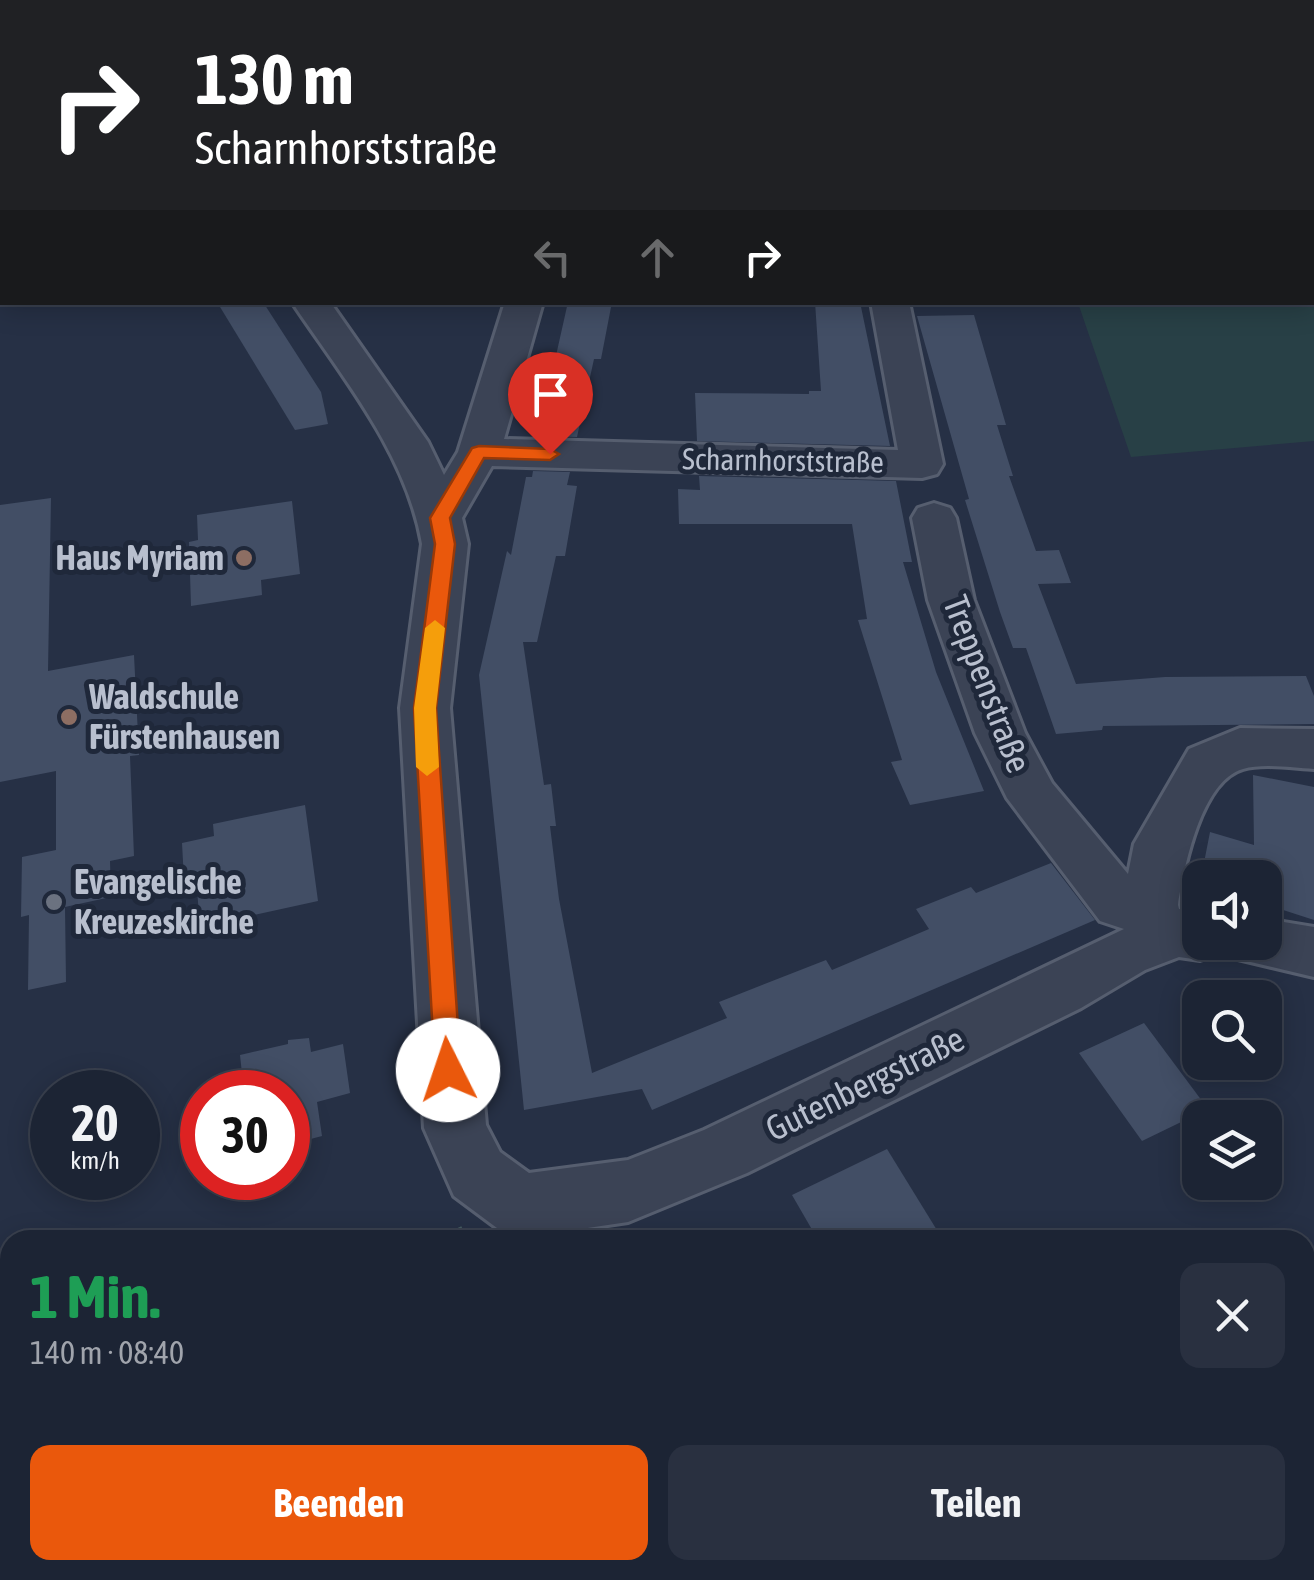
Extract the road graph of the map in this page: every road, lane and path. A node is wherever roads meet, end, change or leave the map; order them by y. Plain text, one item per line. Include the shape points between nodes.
1 (314, 305) edge
2 (523, 305) edge
3 (891, 305) edge
4 (479, 452) junction
5 (440, 518) junction
6 (934, 518) dead end
7 (1314, 749) edge
8 (1172, 930) edge
9 (1282, 946) edge
10 (1314, 952) edge
11 (513, 1223) edge

1 - 5 street via 413,452
2 - 4 street
3 - 4 street, Scharnhorststraße via 922,464
4 - 5 street
5 - 11 street via 445,544 425,708 455,1128 477,1174
6 - 8 street, Treppenstraße via 951,600 1000,733 1034,798 1120,904
7 - 8 street via 1240,748 1207,763 1161,844 1150,905
8 - 11 street, Gutenbergstraße via 725,1152 628,1192
9 - 10 street

